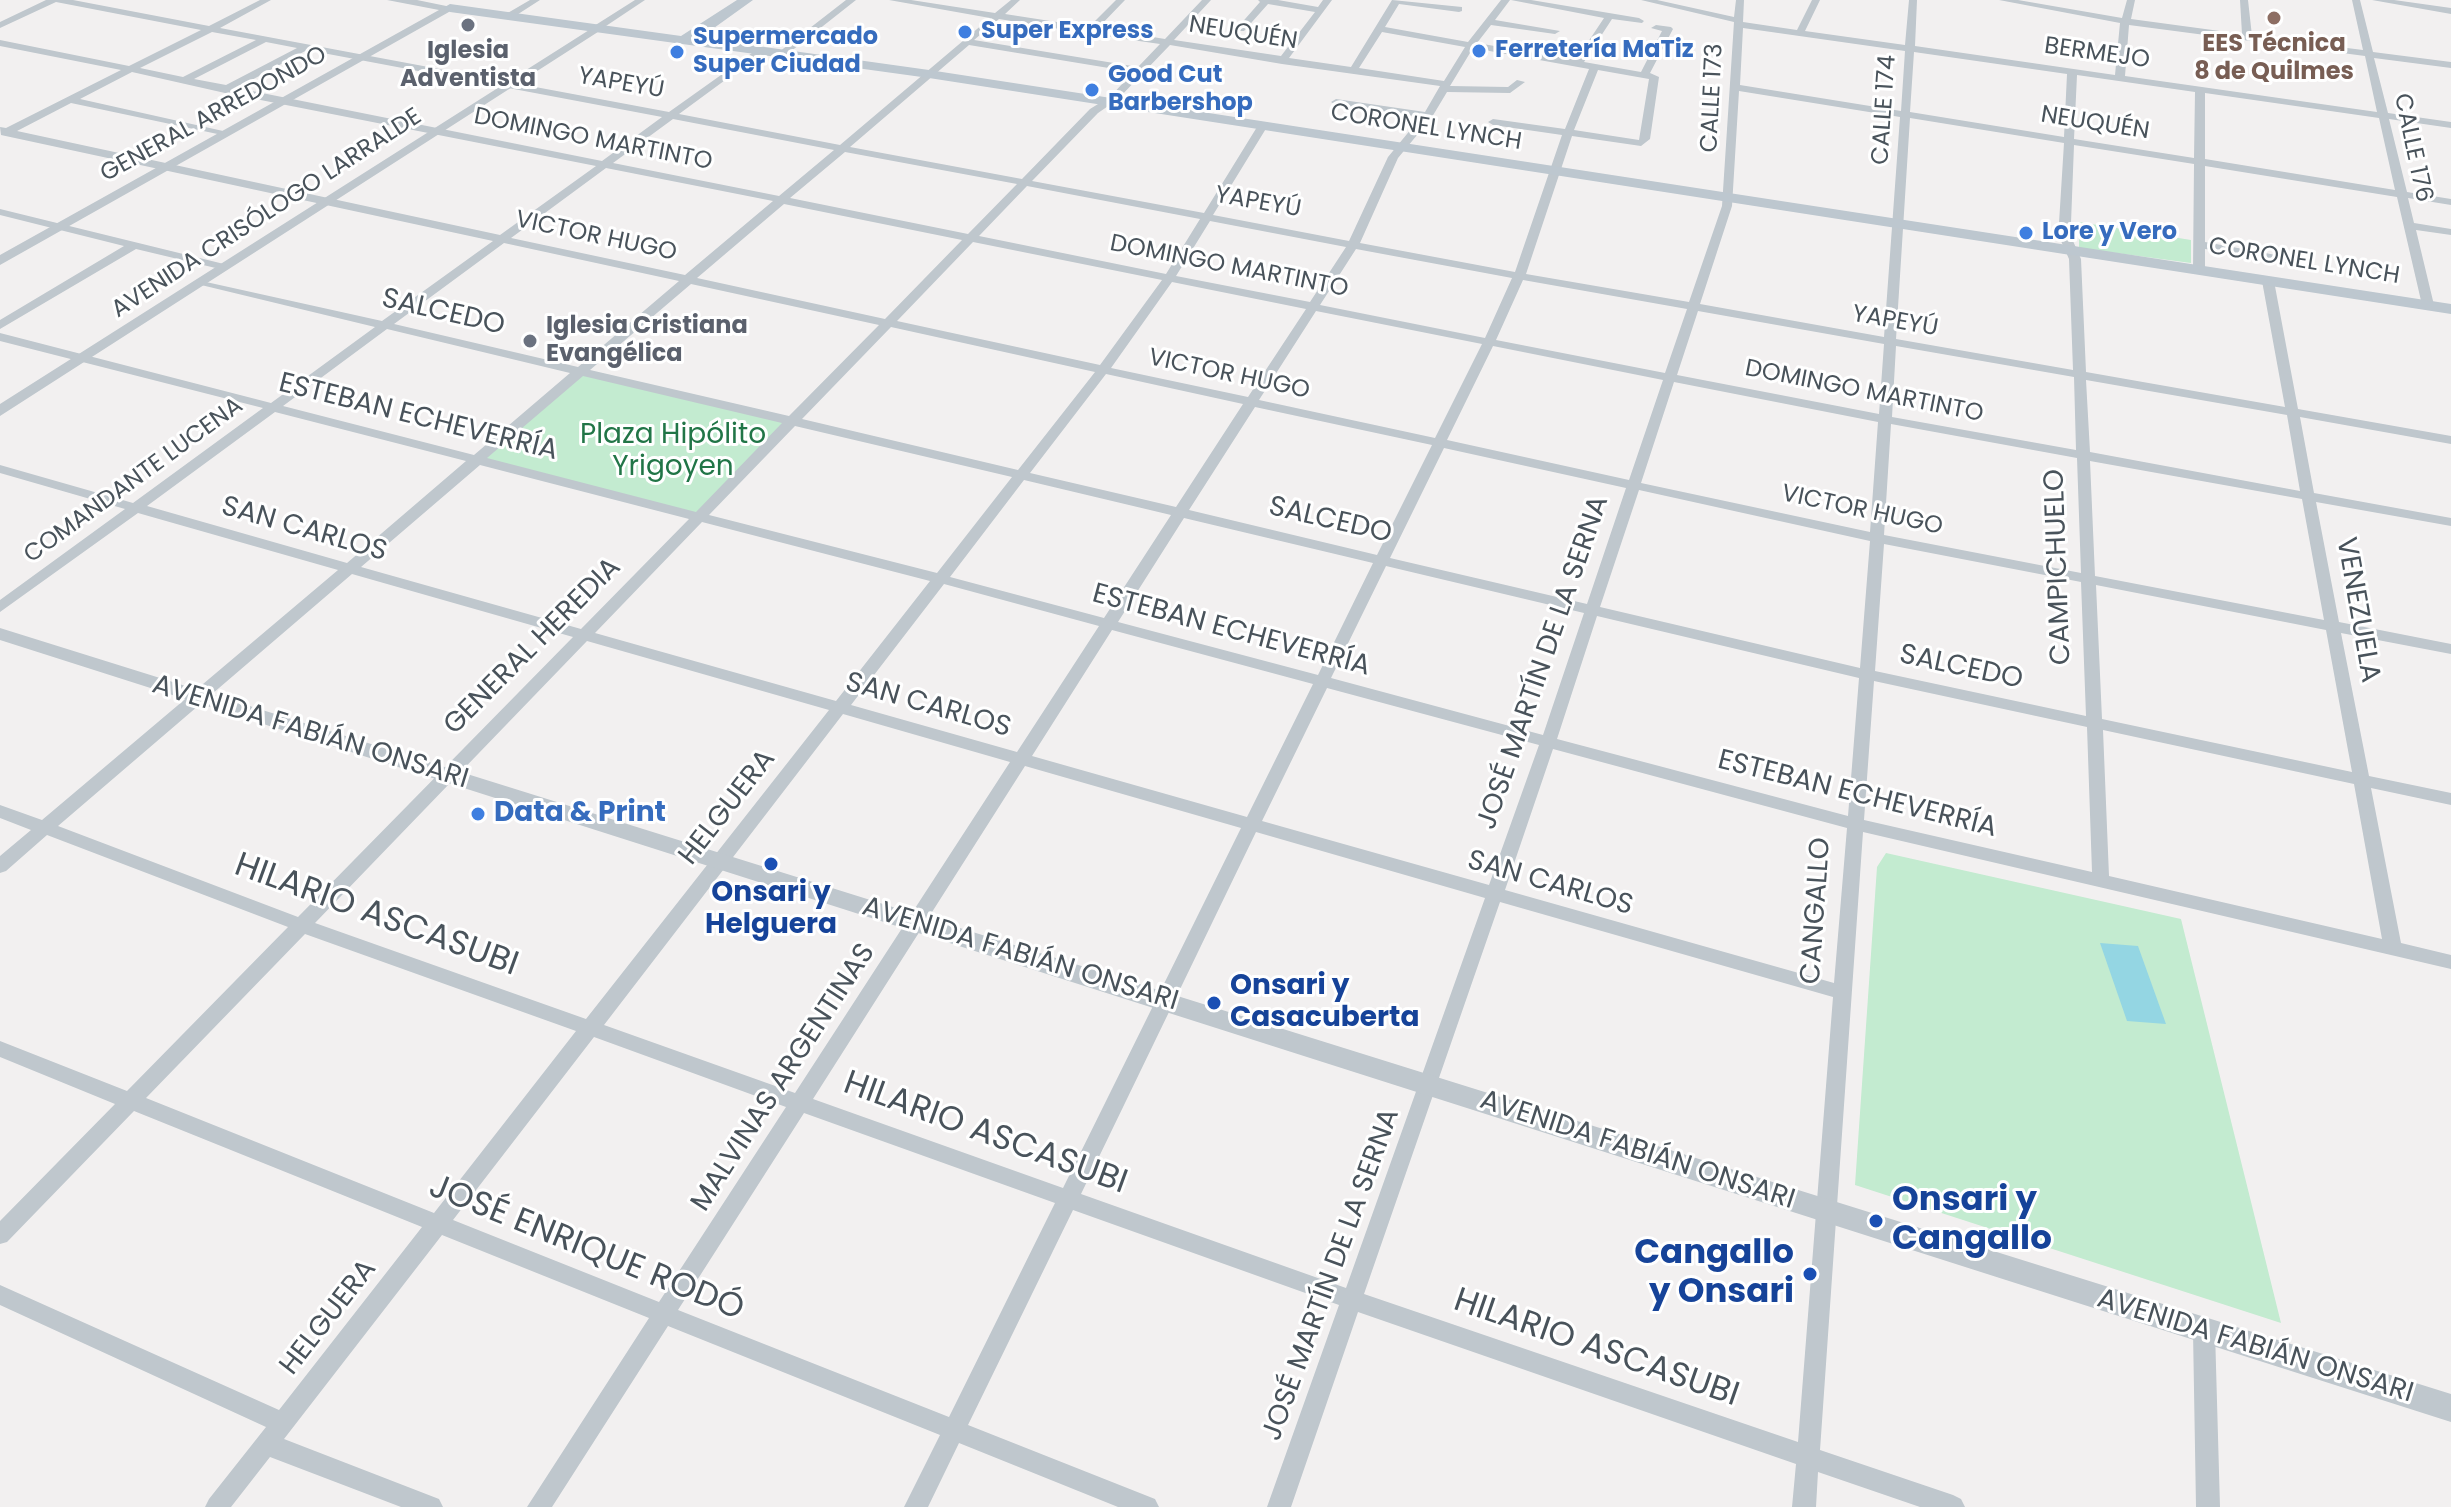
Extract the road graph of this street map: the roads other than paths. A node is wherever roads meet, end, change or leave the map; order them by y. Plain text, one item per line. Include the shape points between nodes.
1 (56, 0) edge
2 (267, 0) edge
3 (393, 0) edge
4 (536, 0) edge
5 (641, 0) edge
6 (736, 0) edge
7 (746, 0) edge
8 (852, 0) edge
9 (893, 0) edge
10 (1016, 0) edge
11 (1121, 0) edge
12 (1207, 0) edge
13 (1264, 0) edge
14 (1328, 0) edge
15 (1506, 0) edge
16 (1515, 0) edge
17 (1645, 0) edge
18 (1740, 0) edge
19 (1816, 0) edge
20 (1913, 0) edge
21 (2003, 0) edge
22 (2131, 0) edge
23 (2244, 0) edge
24 (2356, 0) edge
25 (2376, 0) edge
26 (1396, 1) edge
27 (1411, 1) edge
28 (429, 2) edge
29 (450, 8) junction
30 (1459, 9) dead end
31 (1321, 10) junction
32 (2451, 11) edge
33 (509, 16) junction
34 (1610, 16) junction
35 (996, 17) junction
36 (1639, 21) dead end
37 (1486, 22) junction
38 (1737, 22) junction
39 (2127, 22) junction
40 (0, 25) edge
41 (597, 28) junction
42 (1656, 28) dead end
43 (209, 29) junction
44 (1241, 29) dead end
45 (1380, 29) junction
46 (1090, 31) junction
47 (1555, 31) dead end
48 (1800, 32) junction
49 (2247, 37) junction
50 (263, 40) junction
51 (682, 40) junction
52 (968, 42) junction
53 (0, 43) edge
54 (1166, 43) junction
55 (1471, 44) junction
56 (1909, 47) junction
57 (303, 48) junction
58 (759, 51) junction
59 (782, 54) junction
60 (2371, 54) junction
61 (358, 59) junction
62 (1282, 61) junction
63 (1579, 63) junction
64 (2451, 65) edge
65 (1595, 66) junction
66 (128, 70) junction
67 (1139, 70) junction
68 (2072, 70) junction
69 (1353, 71) junction
70 (929, 74) junction
71 (1650, 75) junction
72 (2120, 78) junction
73 (183, 81) junction
74 (1520, 82) dead end
75 (508, 86) junction
76 (1444, 87) junction
77 (1733, 87) junction
78 (2200, 89) junction
79 (225, 90) junction
80 (70, 100) junction
81 (282, 102) junction
82 (1107, 102) junction
83 (1336, 102) dead end
84 (1428, 115) junction
85 (1904, 115) junction
86 (2384, 115) junction
87 (669, 116) junction
88 (1493, 122) dead end
89 (2451, 125) edge
90 (1262, 127) junction
91 (2, 132) edge
92 (435, 132) junction
93 (227, 133) junction
94 (1569, 135) junction
95 (2072, 141) junction
96 (842, 148) junction
97 (1401, 148) junction
98 (2197, 160) junction
99 (603, 164) junction
100 (167, 167) junction
101 (1554, 172) junction
102 (1026, 182) junction
103 (2400, 193) junction
104 (1728, 198) junction
105 (781, 200) junction
106 (2451, 202) edge
107 (325, 203) junction
108 (2, 215) edge
109 (1207, 216) junction
110 (1898, 224) junction
111 (2409, 226) junction
112 (60, 227) junction
113 (2451, 232) edge
114 (971, 238) junction
115 (501, 239) junction
116 (1354, 243) junction
117 (2198, 244) junction
118 (134, 245) junction
119 (2072, 251) junction
120 (2287, 260) dead end
121 (0, 261) edge
122 (224, 267) junction
123 (2199, 270) junction
124 (1519, 276) junction
125 (1169, 278) junction
126 (686, 280) junction
127 (2268, 281) junction
128 (201, 282) junction
129 (2428, 305) junction
130 (1312, 306) junction
131 (1695, 307) junction
132 (2451, 309) edge
133 (888, 324) junction
134 (0, 325) edge
135 (383, 326) junction
136 (0, 337) edge
137 (1489, 342) junction
138 (1890, 344) junction
139 (82, 358) junction
140 (1102, 371) junction
141 (581, 372) junction
142 (2080, 376) junction
143 (1673, 377) junction
144 (1250, 402) junction
145 (273, 408) junction
146 (0, 411) edge
147 (2292, 414) junction
148 (1883, 419) junction
149 (793, 423) junction
150 (2451, 440) edge
151 (1440, 442) junction
152 (2086, 455) junction
153 (478, 460) junction
154 (0, 469) edge
155 (1019, 476) junction
156 (1634, 486) junction
157 (2309, 496) junction
158 (135, 508) junction
159 (1181, 513) junction
160 (699, 517) junction
161 (2451, 522) edge
162 (1877, 538) junction
163 (1384, 560) junction
164 (347, 571) junction
165 (941, 579) junction
166 (2090, 579) junction
167 (0, 607) edge
168 (1590, 611) junction
169 (1109, 625) junction
170 (2335, 627) junction
171 (0, 634) edge
172 (584, 635) junction
173 (2451, 649) edge
174 (1864, 674) junction
175 (1321, 682) junction
176 (199, 698) junction
177 (841, 708) junction
178 (2095, 722) junction
179 (1548, 742) junction
180 (1021, 761) junction
181 (446, 775) junction
182 (2360, 779) junction
183 (2451, 799) edge
184 (0, 811) edge
185 (1854, 824) junction
186 (47, 826) junction
187 (1250, 826) junction
188 (720, 863) junction
189 (0, 866) edge
190 (2101, 881) junction
191 (1495, 896) junction
192 (918, 922) junction
193 (301, 925) junction
194 (2393, 949) junction
195 (2451, 962) edge
196 (1841, 992) junction
197 (1166, 1001) junction
198 (593, 1029) junction
199 (0, 1049) edge
200 (1429, 1085) junction
201 (130, 1102) junction
202 (801, 1102) junction
203 (1069, 1198) junction
204 (1825, 1210) junction
205 (439, 1223) junction
206 (0, 1235) edge
207 (0, 1295) edge
208 (1352, 1300) junction
209 (663, 1317) junction
210 (2204, 1331) junction
211 (2451, 1408) edge
212 (283, 1423) junction
213 (955, 1429) junction
214 (267, 1444) junction
215 (1808, 1455) junction
216 (217, 1507) edge
217 (431, 1507) edge
218 (539, 1507) edge
219 (916, 1507) edge
220 (1147, 1507) edge
221 (1279, 1507) edge
222 (1804, 1507) edge
223 (1953, 1507) edge
224 (2208, 1507) edge

1 - 40 street
1 - 43 street, YAPEYÚ
2 - 43 street
3 - 28 street, CORONEL LYNCH
4 - 33 street
5 - 41 street
6 - 51 main road
7 - 51 main road
8 - 59 street
9 - 35 street, NEUQUÉN
10 - 35 street
11 - 46 street
12 - 54 street, GENERAL HEREDIA
13 - 31 street
13 - 44 street
14 - 31 street
15 - 37 street, MALVINAS ARGENTINAS
16 - 34 street
17 - 38 street, BERMEJO
18 - 38 street, CALLE 173
19 - 48 street
20 - 56 street, CALLE 174
21 - 39 street
22 - 39 street
23 - 49 street
24 - 60 street, CALLE 176
25 - 32 street
26 - 27 street
26 - 45 street
27 - 30 street
28 - 29 street, CORONEL LYNCH
29 - 33 main road, CORONEL LYNCH
29 - 61 street, GENERAL ARREDONDO
31 - 62 street
33 - 41 main road, CORONEL LYNCH
34 - 36 street
34 - 63 street
35 - 46 street, NEUQUÉN
35 - 52 street
37 - 47 street
37 - 55 street, MALVINAS ARGENTINAS
38 - 48 street, BERMEJO
38 - 77 street, CALLE 173
39 - 49 street
39 - 72 street
41 - 51 main road, CORONEL LYNCH
41 - 75 street, AVENIDA CRISÓLOGO LARRALDE
42 - 71 street via 1668,29
43 - 50 street, YAPEYÚ
43 - 66 street
45 - 55 street
45 - 69 street
46 - 54 street, NEUQUÉN
48 - 56 street, BERMEJO
49 - 60 street
50 - 57 street, YAPEYÚ
50 - 73 street
51 - 58 main road, CORONEL LYNCH
52 - 67 street
52 - 70 street
53 - 66 street, DOMINGO MARTINTO
54 - 62 street, NEUQUÉN
54 - 67 street, GENERAL HEREDIA
55 - 63 street
55 - 76 street, MALVINAS ARGENTINAS
56 - 68 street, BERMEJO
56 - 85 street, CALLE 174
57 - 61 street, YAPEYÚ
57 - 79 street
58 - 59 main road, CORONEL LYNCH
58 - 87 street, COMANDANTE LUCENA
59 - 70 main road, CORONEL LYNCH
60 - 64 street
60 - 86 street, CALLE 176
61 - 75 street, YAPEYÚ
61 - 81 street, GENERAL ARREDONDO
62 - 69 street, NEUQUÉN
63 - 65 street
65 - 71 street
65 - 94 street
66 - 73 street, DOMINGO MARTINTO
66 - 80 street
67 - 82 street, GENERAL HEREDIA
68 - 72 street, BERMEJO
68 - 95 street, CAMPICHUELO
69 - 76 street, NEUQUÉN
70 - 82 main road, CORONEL LYNCH
70 - 96 street
71 - 94 street via 1641,143
72 - 78 street, BERMEJO
73 - 79 street, DOMINGO MARTINTO
74 - 76 street, NEUQUÉN via 1510,90
75 - 87 street, YAPEYÚ
75 - 92 street, AVENIDA CRISÓLOGO LARRALDE
76 - 84 street, MALVINAS ARGENTINAS
77 - 85 street, NEUQUÉN
77 - 104 street, CALLE 173
78 - 86 street, BERMEJO
78 - 98 street
79 - 81 street, DOMINGO MARTINTO
80 - 91 street
80 - 93 street
81 - 92 street, DOMINGO MARTINTO
81 - 93 street, GENERAL ARREDONDO
82 - 90 main road, CORONEL LYNCH
82 - 102 street, GENERAL HEREDIA
83 - 84 street
84 - 97 street, MALVINAS ARGENTINAS
85 - 95 street, NEUQUÉN
85 - 110 street, CALLE 174
86 - 89 street, BERMEJO
86 - 103 street, CALLE 176
87 - 96 street, YAPEYÚ
87 - 99 street, COMANDANTE LUCENA
88 - 94 street
90 - 97 main road, CORONEL LYNCH
90 - 109 street, HELGUERA
91 - 100 street, VICTOR HUGO
92 - 99 street, DOMINGO MARTINTO
92 - 107 street, AVENIDA CRISÓLOGO LARRALDE
93 - 100 street, GENERAL ARREDONDO
94 - 101 street
95 - 98 street, NEUQUÉN
95 - 119 street, CAMPICHUELO via 2065,223
96 - 102 street, YAPEYÚ
96 - 105 street
97 - 101 main road, CORONEL LYNCH
97 - 116 street, MALVINAS ARGENTINAS
98 - 103 street, NEUQUÉN
98 - 117 street
99 - 105 street, DOMINGO MARTINTO
99 - 115 street, COMANDANTE LUCENA
100 - 107 street, VICTOR HUGO
100 - 112 street, GENERAL ARREDONDO
101 - 104 main road, CORONEL LYNCH
101 - 124 street
102 - 109 street, YAPEYÚ
102 - 114 street, GENERAL HEREDIA
103 - 106 street, NEUQUÉN
103 - 111 street, CALLE 176
104 - 110 main road, CORONEL LYNCH
104 - 131 street, JOSÉ MARTÍN DE LA SERNA
105 - 114 street, DOMINGO MARTINTO
105 - 126 street
107 - 115 street, VICTOR HUGO
107 - 122 street, AVENIDA CRISÓLOGO LARRALDE
108 - 112 street
109 - 116 street, YAPEYÚ
109 - 125 street, HELGUERA
110 - 119 main road, CORONEL LYNCH
110 - 138 street, CANGALLO
111 - 113 street
111 - 129 street, CALLE 176
112 - 118 street
112 - 121 street, GENERAL ARREDONDO
114 - 125 street, DOMINGO MARTINTO
114 - 133 street, GENERAL HEREDIA
115 - 126 street, VICTOR HUGO
115 - 135 street, COMANDANTE LUCENA
116 - 124 street, YAPEYÚ
116 - 130 street, MALVINAS ARGENTINAS
117 - 120 street
117 - 123 street
118 - 122 street
118 - 134 street
119 - 123 main road, CORONEL LYNCH
119 - 142 street, CAMPICHUELO
122 - 128 street, AVENIDA CRISÓLOGO LARRALDE
123 - 127 main road, CORONEL LYNCH
124 - 131 street, YAPEYÚ
124 - 137 street
125 - 130 street, DOMINGO MARTINTO
125 - 140 street, HELGUERA
126 - 133 street, VICTOR HUGO
126 - 141 street
127 - 129 main road, CORONEL LYNCH
127 - 147 street, VENEZUELA
128 - 135 street, SALCEDO
128 - 139 street, AVENIDA CRISÓLOGO LARRALDE
129 - 132 main road, CORONEL LYNCH
130 - 137 street, DOMINGO MARTINTO
130 - 144 street, MALVINAS ARGENTINAS
131 - 138 street, YAPEYÚ
131 - 143 street, JOSÉ MARTÍN DE LA SERNA
133 - 140 street, VICTOR HUGO
133 - 149 street, GENERAL HEREDIA
135 - 141 street, SALCEDO
135 - 145 street, COMANDANTE LUCENA
136 - 139 street, ESTEBAN ECHEVERRÍA
137 - 143 street, DOMINGO MARTINTO
137 - 151 street
138 - 142 street, YAPEYÚ
138 - 148 street, CANGALLO
139 - 145 street, ESTEBAN ECHEVERRÍA
139 - 146 street, AVENIDA CRISÓLOGO LARRALDE
140 - 144 street, VICTOR HUGO
140 - 155 street, HELGUERA
141 - 149 street, SALCEDO
141 - 153 street
142 - 147 street, YAPEYÚ
142 - 152 street, CAMPICHUELO
143 - 148 street, DOMINGO MARTINTO
143 - 156 street, JOSÉ MARTÍN DE LA SERNA
144 - 151 street, VICTOR HUGO
144 - 159 street, MALVINAS ARGENTINAS
145 - 153 street, ESTEBAN ECHEVERRÍA
145 - 158 street, COMANDANTE LUCENA
147 - 150 street, YAPEYÚ
147 - 157 street, VENEZUELA
148 - 152 street, DOMINGO MARTINTO
148 - 162 street, CANGALLO
149 - 155 street, SALCEDO
149 - 160 street, GENERAL HEREDIA
151 - 156 street, VICTOR HUGO
151 - 163 street
152 - 157 street, DOMINGO MARTINTO
152 - 166 street, CAMPICHUELO
153 - 160 street, ESTEBAN ECHEVERRÍA
153 - 164 street
154 - 158 street, SAN CARLOS
155 - 159 street, SALCEDO
155 - 165 street, HELGUERA
156 - 162 street, VICTOR HUGO
156 - 168 street, JOSÉ MARTÍN DE LA SERNA
157 - 161 street, DOMINGO MARTINTO
157 - 170 street, VENEZUELA
158 - 164 street, SAN CARLOS
158 - 167 street, COMANDANTE LUCENA
159 - 163 street, SALCEDO
159 - 169 street, MALVINAS ARGENTINAS
160 - 165 street, ESTEBAN ECHEVERRÍA
160 - 172 street, GENERAL HEREDIA
162 - 166 street, VICTOR HUGO
162 - 174 street, CANGALLO
163 - 168 street, SALCEDO
163 - 175 street
164 - 172 street, SAN CARLOS
164 - 176 street
165 - 169 street, ESTEBAN ECHEVERRÍA
165 - 177 street, HELGUERA
166 - 170 street, VICTOR HUGO
166 - 178 street, CAMPICHUELO
168 - 174 street, SALCEDO
168 - 179 street, JOSÉ MARTÍN DE LA SERNA
169 - 175 street, ESTEBAN ECHEVERRÍA
169 - 180 street, MALVINAS ARGENTINAS
170 - 173 street, VICTOR HUGO
170 - 182 street, VENEZUELA
171 - 176 street, AVENIDA FABIÁN ONSARI
172 - 177 street, SAN CARLOS
172 - 181 street, GENERAL HEREDIA
174 - 178 street, SALCEDO
174 - 185 street, CANGALLO
175 - 179 street, ESTEBAN ECHEVERRÍA
175 - 187 street
176 - 181 street, AVENIDA FABIÁN ONSARI
176 - 186 street
177 - 180 street, SAN CARLOS
177 - 188 street, HELGUERA
178 - 182 street, SALCEDO
178 - 190 street, CAMPICHUELO
179 - 185 street, ESTEBAN ECHEVERRÍA
179 - 191 street, JOSÉ MARTÍN DE LA SERNA
180 - 187 street, SAN CARLOS
180 - 192 street, MALVINAS ARGENTINAS
181 - 188 street, AVENIDA FABIÁN ONSARI
181 - 193 street, GENERAL HEREDIA
182 - 183 street, SALCEDO
182 - 194 street, VENEZUELA
184 - 186 street, HILARIO ASCASUBI
185 - 190 street, ESTEBAN ECHEVERRÍA
185 - 196 street, CANGALLO
186 - 189 street
186 - 193 street, HILARIO ASCASUBI
187 - 191 street, SAN CARLOS
187 - 197 street
188 - 192 street, AVENIDA FABIÁN ONSARI
188 - 198 street, HELGUERA
190 - 194 street, ESTEBAN ECHEVERRÍA
191 - 196 street, SAN CARLOS
191 - 200 street, JOSÉ MARTÍN DE LA SERNA
192 - 197 street, AVENIDA FABIÁN ONSARI
192 - 202 street, MALVINAS ARGENTINAS
193 - 198 street, HILARIO ASCASUBI
193 - 201 street, GENERAL HEREDIA
194 - 195 street, ESTEBAN ECHEVERRÍA
196 - 204 street, CANGALLO
197 - 200 street, AVENIDA FABIÁN ONSARI
197 - 203 street
198 - 202 street, HILARIO ASCASUBI
198 - 205 street, HELGUERA
199 - 201 street, JOSÉ ENRIQUE RODÓ
200 - 204 street, AVENIDA FABIÁN ONSARI
200 - 208 street, JOSÉ MARTÍN DE LA SERNA
201 - 205 street, JOSÉ ENRIQUE RODÓ
201 - 206 street, GENERAL HEREDIA
202 - 203 street, HILARIO ASCASUBI
202 - 209 street, MALVINAS ARGENTINAS
203 - 208 street, HILARIO ASCASUBI
203 - 213 street
204 - 210 street, AVENIDA FABIÁN ONSARI
204 - 215 street, CANGALLO
205 - 209 street, JOSÉ ENRIQUE RODÓ
205 - 212 street, HELGUERA
207 - 212 street
208 - 215 street, HILARIO ASCASUBI
208 - 221 street, JOSÉ MARTÍN DE LA SERNA
209 - 213 street, JOSÉ ENRIQUE RODÓ
209 - 218 street, MALVINAS ARGENTINAS
210 - 211 street, AVENIDA FABIÁN ONSARI
210 - 224 street
212 - 214 street, HELGUERA
213 - 219 street
213 - 220 street, JOSÉ ENRIQUE RODÓ
214 - 216 street, HELGUERA
214 - 217 street
215 - 222 street, CANGALLO
215 - 223 street, HILARIO ASCASUBI

